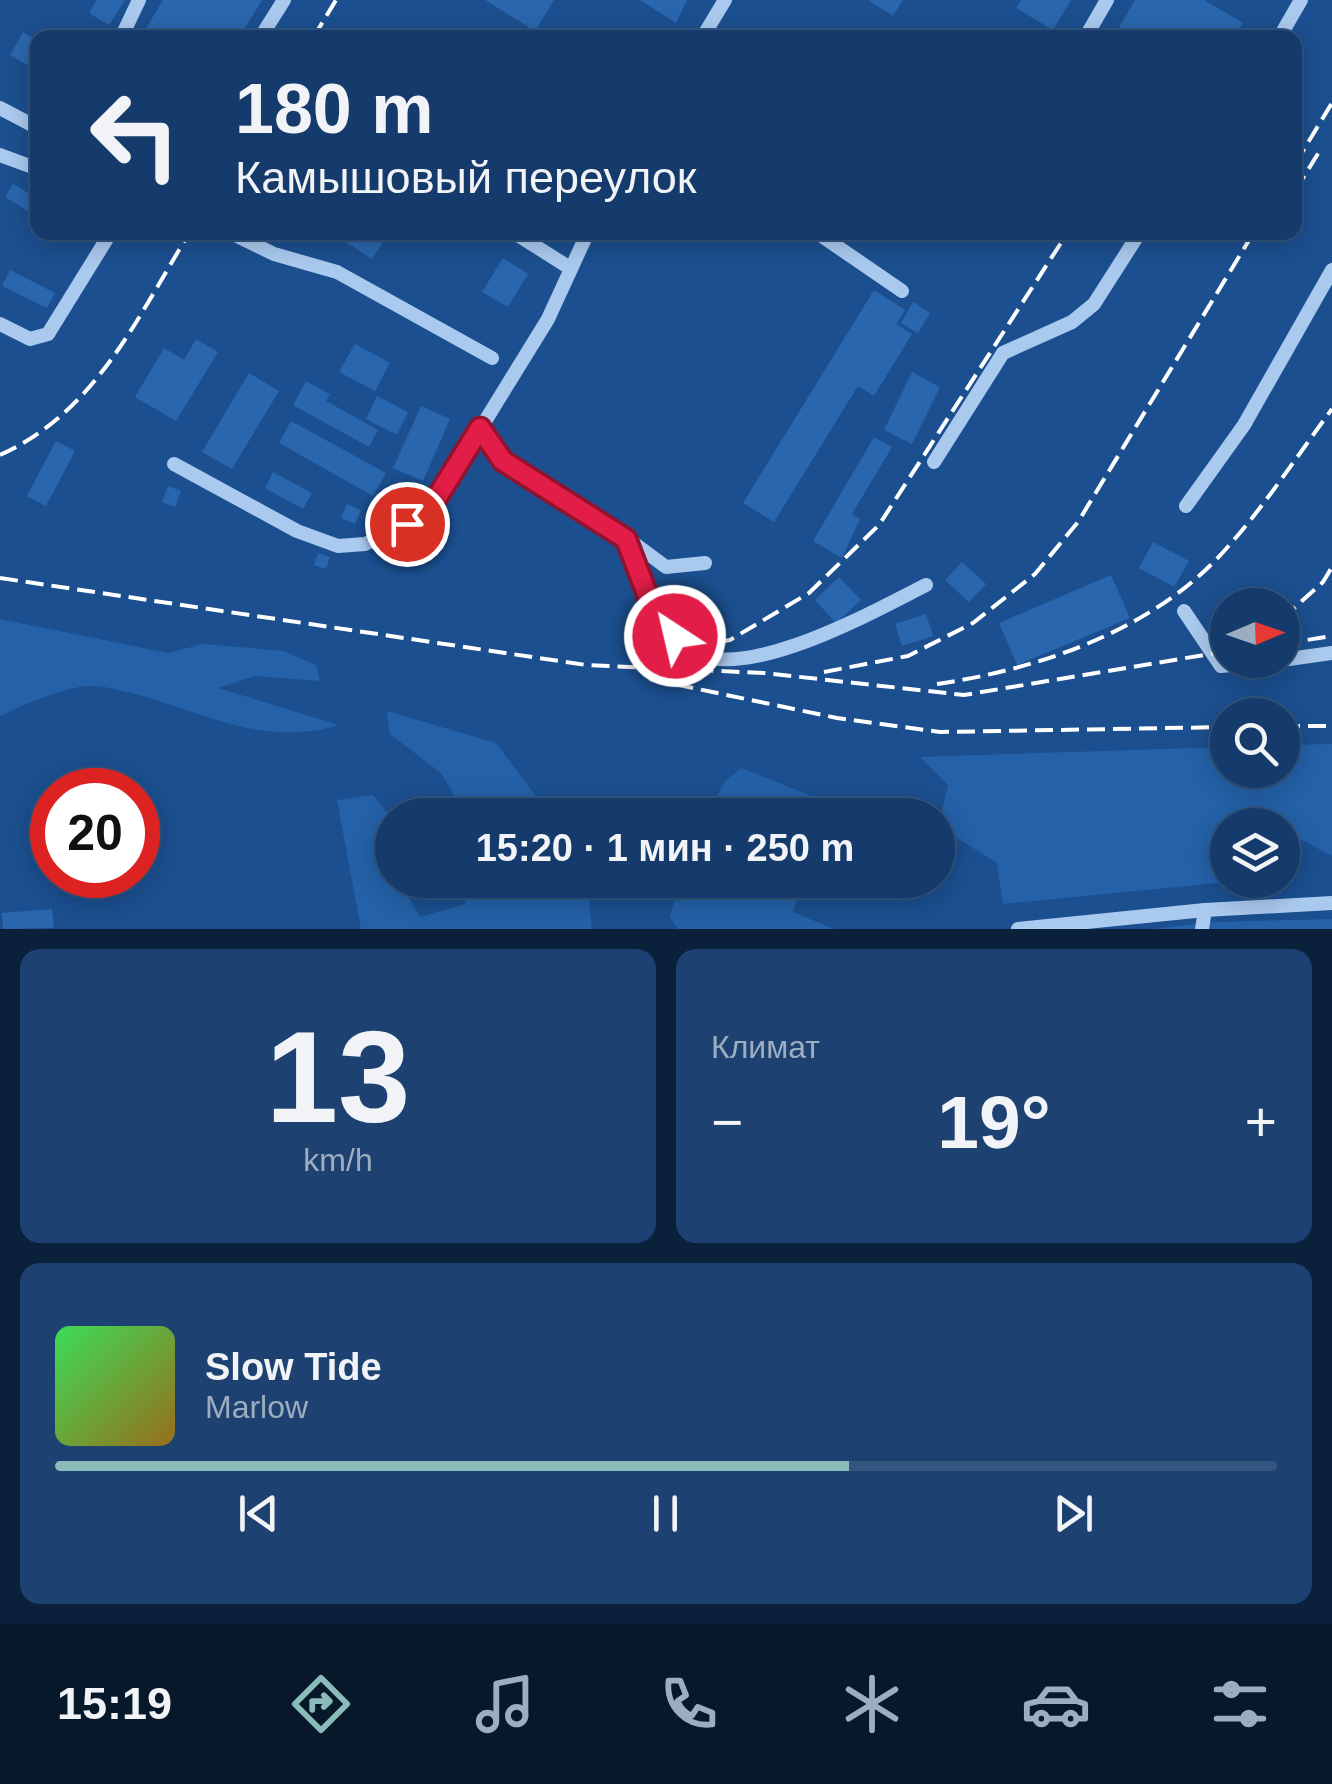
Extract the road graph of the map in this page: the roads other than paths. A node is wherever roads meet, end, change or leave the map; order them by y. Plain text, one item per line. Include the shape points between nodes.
1 (139, 0) edge
2 (284, 0) edge
3 (725, 0) edge
4 (1107, 0) edge
5 (1301, 0) edge
6 (125, 30) edge
7 (265, 30) edge
8 (707, 30) edge
9 (1090, 30) edge
10 (1283, 30) edge
11 (0, 108) edge
12 (30, 124) edge
13 (0, 154) edge
14 (30, 166) edge
15 (107, 240) edge
16 (245, 240) edge
17 (526, 240) edge
18 (584, 240) edge
19 (828, 240) edge
20 (1135, 240) edge
21 (570, 268) junction
22 (1332, 270) edge
23 (902, 291) dead end
24 (0, 324) edge
25 (492, 358) dead end
26 (480, 428) junction
27 (934, 462) dead end
28 (174, 464) dead end
29 (1186, 506) dead end
30 (626, 539) junction
31 (705, 563) dead end
32 (926, 585) dead end
33 (1184, 611) dead end
34 (1210, 651) edge
35 (1332, 653) edge
36 (1300, 657) edge
37 (1332, 903) edge
38 (1205, 910) junction
39 (1018, 929) edge
40 (1202, 929) edge

1 - 6 street
2 - 7 street
3 - 8 street
4 - 9 street
5 - 10 street
11 - 12 street
13 - 14 street
15 - 24 street via 48,334 30,339
16 - 25 street via 337,272
17 - 21 street
18 - 21 street
19 - 23 street
20 - 27 street via 1080,316 1003,353
21 - 26 street via 548,319
22 - 29 street via 1244,425
26 - 28 street via 426,510 380,540 351,548 298,531
26 - 30 street via 503,461
30 - 31 street via 666,566
30 - 32 street via 661,622 689,651 717,658 744,658 836,630
33 - 34 street
35 - 36 street
37 - 38 street
38 - 39 street
38 - 40 street

